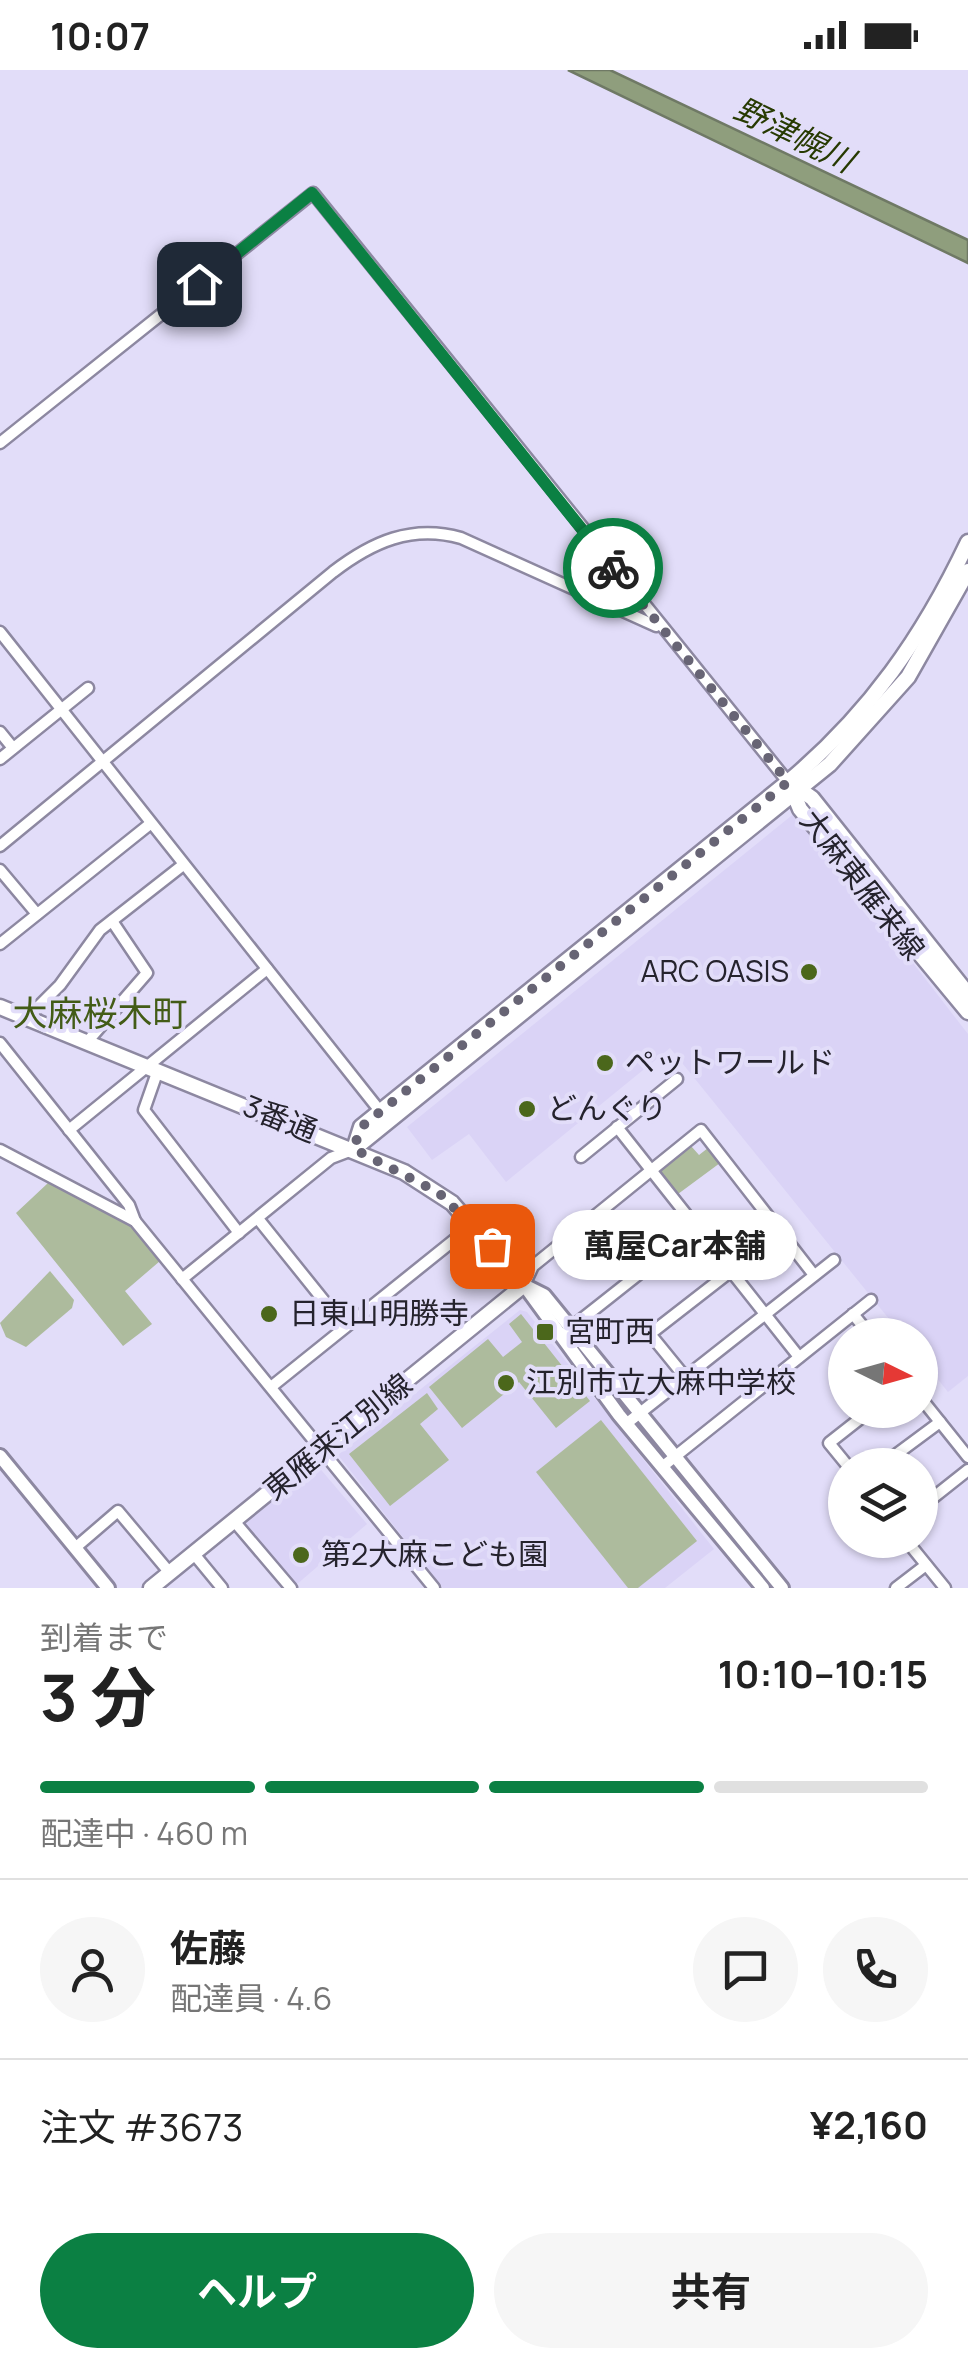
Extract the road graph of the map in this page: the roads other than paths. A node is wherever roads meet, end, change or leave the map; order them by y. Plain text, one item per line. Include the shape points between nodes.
1 (0, 443) edge
2 (968, 542) edge
3 (968, 572) edge
4 (0, 632) edge
5 (669, 637) junction
6 (88, 688) dead end
7 (61, 708) junction
8 (0, 732) edge
9 (12, 748) junction
10 (0, 759) edge
11 (104, 761) junction
12 (794, 789) junction
13 (150, 824) junction
14 (0, 846) edge
15 (183, 865) junction
16 (0, 870) edge
17 (37, 914) junction
18 (112, 921) junction
19 (0, 944) edge
20 (267, 969) junction
21 (968, 994) edge
22 (0, 1007) edge
23 (968, 1012) edge
24 (27, 1018) junction
25 (87, 1042) junction
26 (0, 1043) edge
27 (152, 1068) junction
28 (676, 1079) dead end
29 (380, 1112) junction
30 (617, 1127) junction
31 (69, 1130) junction
32 (354, 1149) junction
33 (0, 1150) edge
34 (581, 1157) dead end
35 (652, 1170) junction
36 (259, 1220) junction
37 (135, 1221) junction
38 (474, 1224) junction
39 (697, 1228) junction
40 (240, 1233) junction
41 (834, 1260) dead end
42 (730, 1271) junction
43 (814, 1275) junction
44 (182, 1279) junction
45 (524, 1285) junction
46 (871, 1300) dead end
47 (765, 1314) junction
48 (853, 1314) junction
49 (856, 1318) edge
50 (345, 1326) junction
51 (565, 1333) junction
52 (799, 1358) junction
53 (686, 1377) junction
54 (270, 1387) junction
55 (639, 1414) junction
56 (938, 1420) edge
57 (940, 1422) junction
58 (626, 1424) junction
59 (848, 1428) edge
60 (833, 1448) edge
61 (905, 1448) edge
62 (321, 1451) junction
63 (0, 1456) edge
64 (968, 1457) edge
65 (675, 1458) junction
66 (662, 1467) junction
67 (968, 1470) edge
68 (938, 1494) edge
69 (234, 1521) junction
70 (75, 1548) junction
71 (194, 1554) junction
72 (920, 1558) edge
73 (926, 1565) junction
74 (170, 1573) junction
75 (108, 1588) edge
76 (151, 1588) edge
77 (222, 1588) edge
78 (291, 1588) edge
79 (434, 1588) edge
80 (763, 1588) edge
81 (782, 1588) edge
82 (896, 1588) edge
83 (945, 1588) edge

1 - 5 street via 312,193
2 - 12 main road via 886,684
3 - 12 main road via 908,678 860,735
4 - 7 street
5 - 11 street via 640,616 461,538 403,535 354,556
5 - 12 street
6 - 7 street
7 - 9 street
7 - 11 street
8 - 9 street
9 - 10 street
11 - 13 street
11 - 14 street
12 - 21 main road, 大麻東雁来線 via 812,798
12 - 23 main road, 大麻東雁来線 via 918,957
12 - 29 main road
12 - 32 main road
13 - 15 street
13 - 17 street
15 - 18 street
15 - 20 street
16 - 17 street
17 - 19 street
18 - 24 street
18 - 25 street via 148,973
20 - 27 street
20 - 29 street
22 - 24 main road, 3番通
24 - 25 main road, 3番通
25 - 27 main road, 3番通
26 - 31 street
27 - 31 street
27 - 32 main road, 3番通
27 - 40 street via 144,1110
28 - 30 street
29 - 32 main road via 360,1128
30 - 34 street
30 - 35 street
31 - 37 street
32 - 36 street via 332,1158
32 - 38 main road, 3番通 via 425,1183
33 - 37 street
35 - 39 street
35 - 43 street via 701,1130
35 - 45 street via 533,1266
36 - 40 street
36 - 50 street
37 - 44 street
38 - 45 main road, 3番通
38 - 50 street
39 - 42 street
39 - 51 street
40 - 44 street
41 - 43 street
42 - 47 street
42 - 53 street via 650,1334
43 - 47 street
44 - 54 street
45 - 51 street, 3番通 via 544,1295
45 - 62 main road, 東雁来江別線
46 - 48 street
47 - 52 street
47 - 53 street
48 - 49 street
48 - 52 street
50 - 54 street
51 - 55 street, 3番通
51 - 58 street, 3番通
52 - 65 street
53 - 55 street
54 - 62 street
55 - 58 street
55 - 65 street, 3番通
56 - 57 street
57 - 61 street
57 - 64 street
58 - 66 street, 3番通
59 - 60 street via 829,1443
62 - 69 main road, 東雁来江別線
62 - 79 street
63 - 70 street
65 - 66 street
65 - 81 street, 3番通
66 - 80 street, 3番通
67 - 68 street
69 - 71 main road, 東雁来江別線
69 - 78 street
70 - 74 street via 118,1510
70 - 75 street
71 - 74 main road, 東雁来江別線
71 - 77 street
72 - 73 street
73 - 82 street
73 - 83 street
74 - 76 main road, 東雁来江別線

